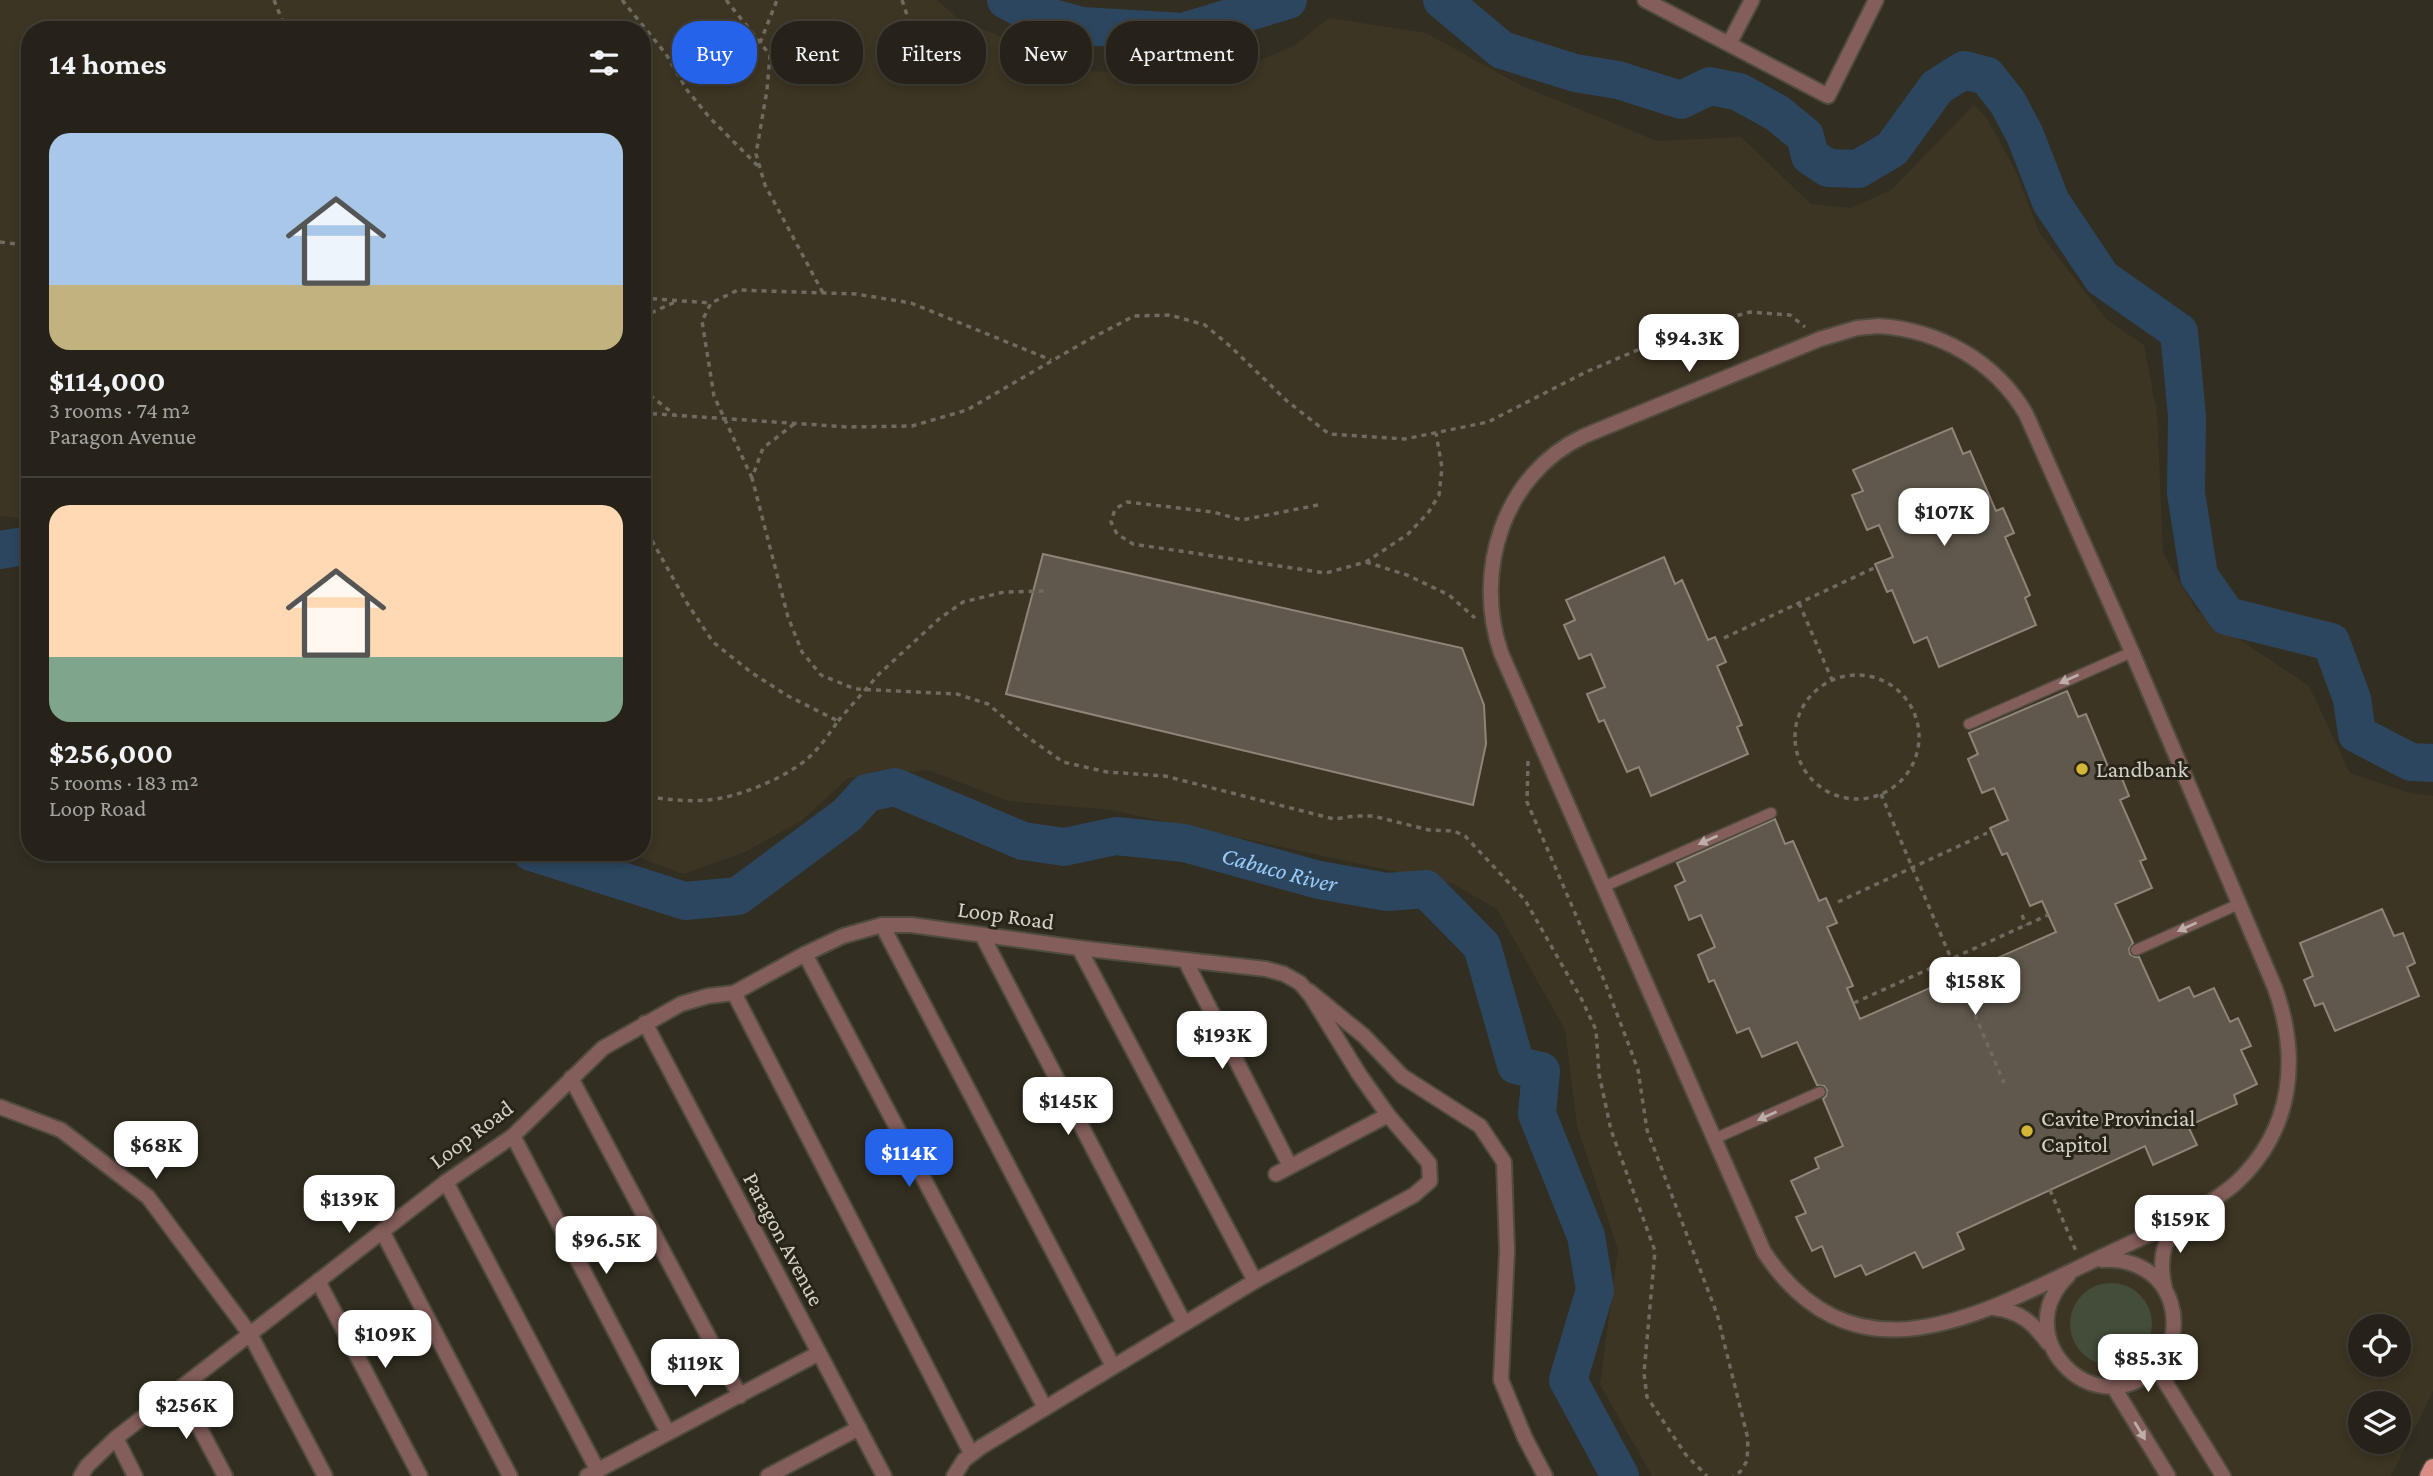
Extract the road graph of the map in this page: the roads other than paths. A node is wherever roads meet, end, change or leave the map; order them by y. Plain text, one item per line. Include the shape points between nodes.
1 (1645, 0) edge
2 (1752, 0) edge
3 (1875, 0) edge
4 (1729, 44) junction
5 (2132, 652) junction
6 (1969, 724) dead end
7 (1771, 813) dead end
8 (1603, 887) junction
9 (2239, 904) junction
10 (882, 925) junction
11 (982, 935) junction
12 (1079, 948) junction
13 (2136, 950) dead end
14 (804, 954) junction
15 (1185, 960) junction
16 (1300, 983) junction
17 (734, 993) junction
18 (645, 1023) junction
19 (571, 1078) junction
20 (1820, 1092) dead end
21 (0, 1107) edge
22 (1388, 1115) junction
23 (513, 1136) junction
24 (1714, 1139) junction
25 (1290, 1166) junction
26 (1276, 1174) dead end
27 (446, 1182) junction
28 (2189, 1216) junction
29 (382, 1231) junction
30 (2081, 1267) junction
31 (318, 1281) junction
32 (1255, 1281) junction
33 (2165, 1290) junction
34 (1993, 1308) junction
35 (1184, 1323) junction
36 (250, 1334) junction
37 (2051, 1346) junction
38 (819, 1353) junction
39 (1113, 1366) junction
40 (2156, 1367) junction
41 (2113, 1386) junction
42 (178, 1389) junction
43 (740, 1396) junction
44 (1045, 1408) junction
45 (859, 1428) junction
46 (668, 1433) junction
47 (116, 1438) junction
48 (971, 1453) junction
49 (2433, 1468) edge
50 (593, 1473) edge
51 (81, 1476) edge
52 (135, 1476) edge
53 (225, 1476) edge
54 (325, 1476) edge
55 (420, 1476) edge
56 (510, 1476) edge
57 (768, 1476) edge
58 (884, 1476) edge
59 (954, 1476) edge
60 (1545, 1476) edge
61 (2168, 1476) edge
62 (2223, 1476) edge
63 (2429, 1476) edge

1 - 4 street
2 - 4 street
3 - 4 street via 1828,96
5 -> 6 lane
5 - 8 street via 2017,398 1996,374 1960,349 1917,332 1897,327 1857,328 1820,339 1584,436 1548,458 1521,491 1493,558 1489,596 1495,636
5 - 9 street
7 -> 8 lane
8 - 24 street
9 -> 13 lane
9 - 28 street via 2285,1021 2289,1056 2286,1094 2275,1130 2259,1158 2235,1184
10 - 11 street, Loop Road
10 - 14 street, Loop Road
10 - 39 street
11 - 12 street, Loop Road
11 - 35 street
12 - 15 street, Loop Road
12 - 32 street
14 - 17 street, Loop Road
14 - 44 street
15 - 16 street, Loop Road via 1266,969
15 - 25 street
16 - 22 street
16 - 60 street via 1402,1076 1480,1126 1504,1162 1507,1251 1501,1380
17 - 18 street, Loop Road via 695,999
17 - 48 street
18 - 19 street, Loop Road via 603,1048
18 - 38 street, Paragon Avenue
19 - 23 street, Loop Road
19 - 43 street
20 -> 24 lane
21 - 36 street via 61,1130 148,1197
22 - 25 street
22 - 32 street via 1429,1163 1427,1186
23 - 27 street, Loop Road
23 - 46 street
24 - 34 street via 1764,1252 1786,1282 1817,1308 1857,1326 1884,1330 1940,1325
25 - 26 street
27 - 29 street, Loop Road
27 - 50 street
28 - 30 street
28 - 33 street via 2175,1226 2164,1248
29 - 31 street, Loop Road
29 - 56 street
30 - 33 street via 2112,1259 2132,1263 2151,1274
30 - 34 street
30 - 37 street via 2056,1289 2048,1310
31 - 36 street, Loop Road
31 - 55 street
32 - 35 street
33 - 40 street via 2173,1309 2174,1330
34 - 37 street via 2022,1316
35 - 39 street
36 - 42 street, Loop Road
36 - 54 street
37 - 41 street via 2076,1376
38 - 43 street
38 - 45 street, Paragon Avenue
39 - 44 street
40 - 41 street via 2136,1381
40 - 62 street
41 -> 61 street
42 - 47 street, Loop Road
42 - 53 street
43 - 46 street
44 - 48 street
45 - 57 street
45 - 58 street, Paragon Avenue
46 - 50 street
47 - 51 street, Loop Road
47 - 52 street
48 - 59 street
49 - 63 main road

